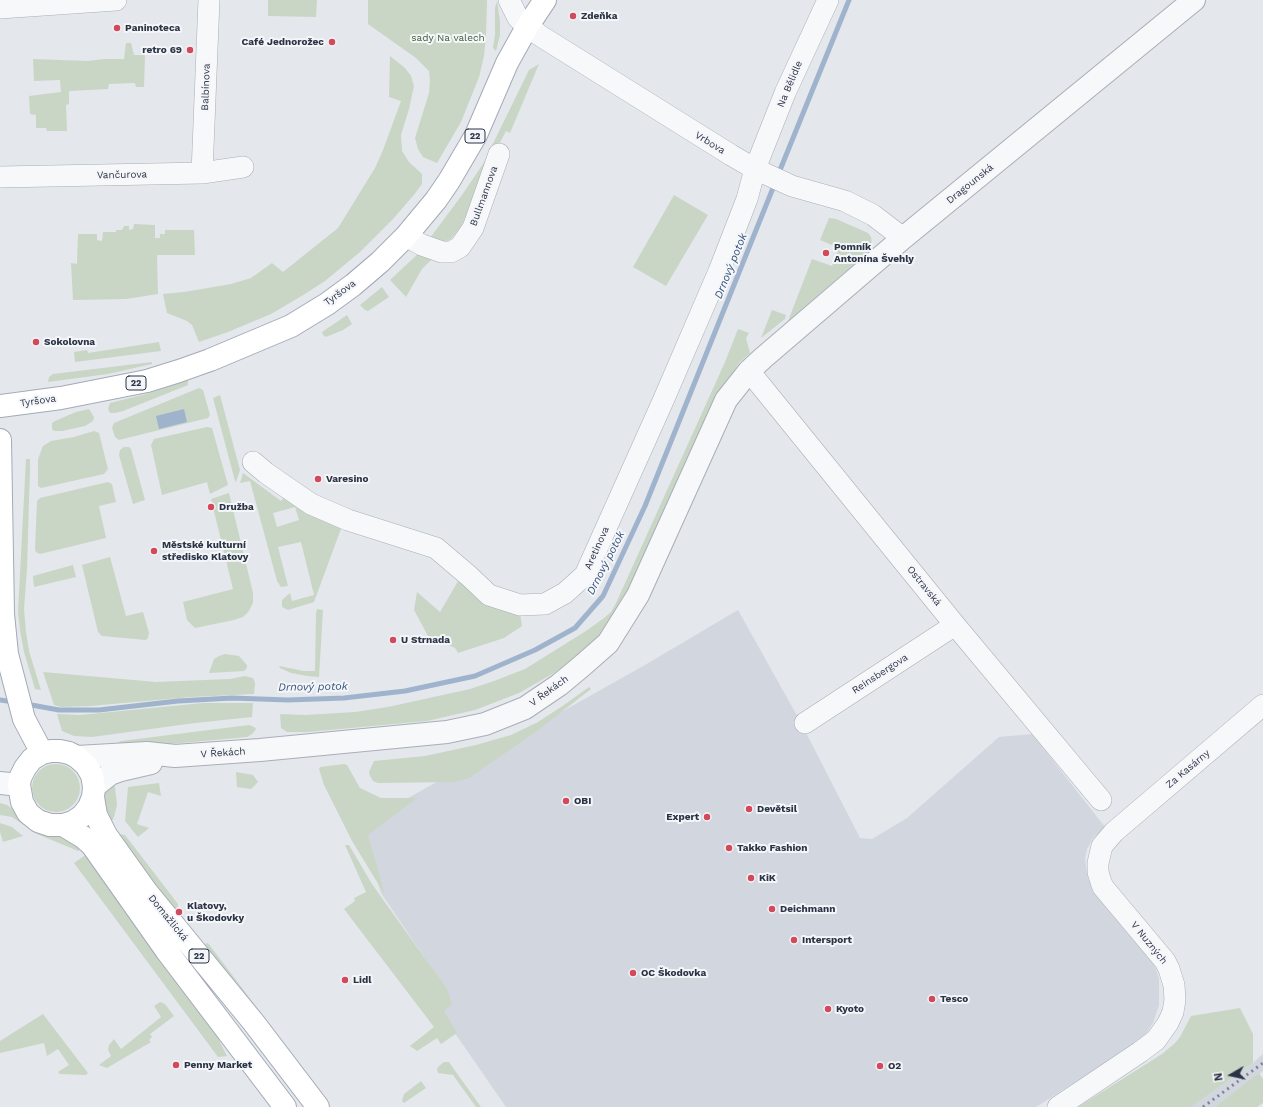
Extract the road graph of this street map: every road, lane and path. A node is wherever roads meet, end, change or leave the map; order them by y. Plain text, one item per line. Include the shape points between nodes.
1 (116, 0) edge
2 (209, 0) edge
3 (509, 0) edge
4 (545, 0) edge
5 (828, 0) edge
6 (1194, 0) edge
7 (0, 8) edge
8 (527, 26) junction
9 (499, 154) dead end
10 (243, 167) dead end
11 (759, 171) junction
12 (202, 173) junction
13 (0, 177) edge
14 (406, 236) junction
15 (903, 238) junction
16 (749, 371) junction
17 (0, 406) edge
18 (0, 440) edge
19 (254, 462) dead end
20 (954, 625) junction
21 (1263, 705) edge
22 (805, 723) dead end
23 (42, 754) junction
24 (175, 756) junction
25 (77, 757) junction
26 (10, 784) edge
27 (94, 792) junction
28 (1101, 800) dead end
29 (63, 825) junction
30 (1114, 832) joint
31 (284, 1107) edge
32 (318, 1107) edge
33 (1058, 1107) edge

1 - 7 street
2 - 12 street, Balbínova
3 - 8 street, Vrbova via 518,18
4 - 8 main road, Tyršova / 22
5 - 11 street, Na Bělidle via 785,93
6 - 15 street, Dragounská
8 - 11 street, Vrbova via 562,51
8 - 14 main road, Tyršova / 22 via 459,167
9 - 14 street, Bullmannova via 473,228 460,248 442,252
10 - 12 street, Vančurova
11 - 15 street, Vrbova via 792,186 845,201 873,215
11 - 19 street, Aretinova via 719,271 585,575 565,593 545,604 520,605 489,596 436,548 348,520 311,504
12 - 13 street, Vančurova
14 - 17 main road, Tyršova / 22 via 353,285 326,304 291,326 210,360 147,381 61,398
15 - 16 street, Dragounská
16 - 20 street, Ostravská
16 - 24 street, V Řekách via 726,400 638,595 608,643 565,680 525,708 485,724 447,732
18 - 23 main road via 4,630 7,654 24,719
20 - 22 street, Reinsbergova
20 - 28 street, Ostravská
21 - 30 street, Za Kasárny
23 - 25 main road via 60,751
23 - 26 main road, Domažlická / 22 via 32,759
24 - 25 street, V Řekách via 147,753
24 - 27 street, V Řekách via 110,774
25 - 27 main road, Domažlická / 22 via 92,775
26 - 29 main road, Domažlická / 22 via 28,813 38,821 50,825
27 - 29 main road via 89,807 82,816
27 - 32 main road, Domažlická / 22 via 96,815 106,835 137,879 254,1023
29 - 31 main road, Domažlická / 22 via 92,845 166,950
30 - 33 street, V Nuzných via 1102,846 1099,856 1101,882 1165,961 1174,984 1173,1012 1156,1040

